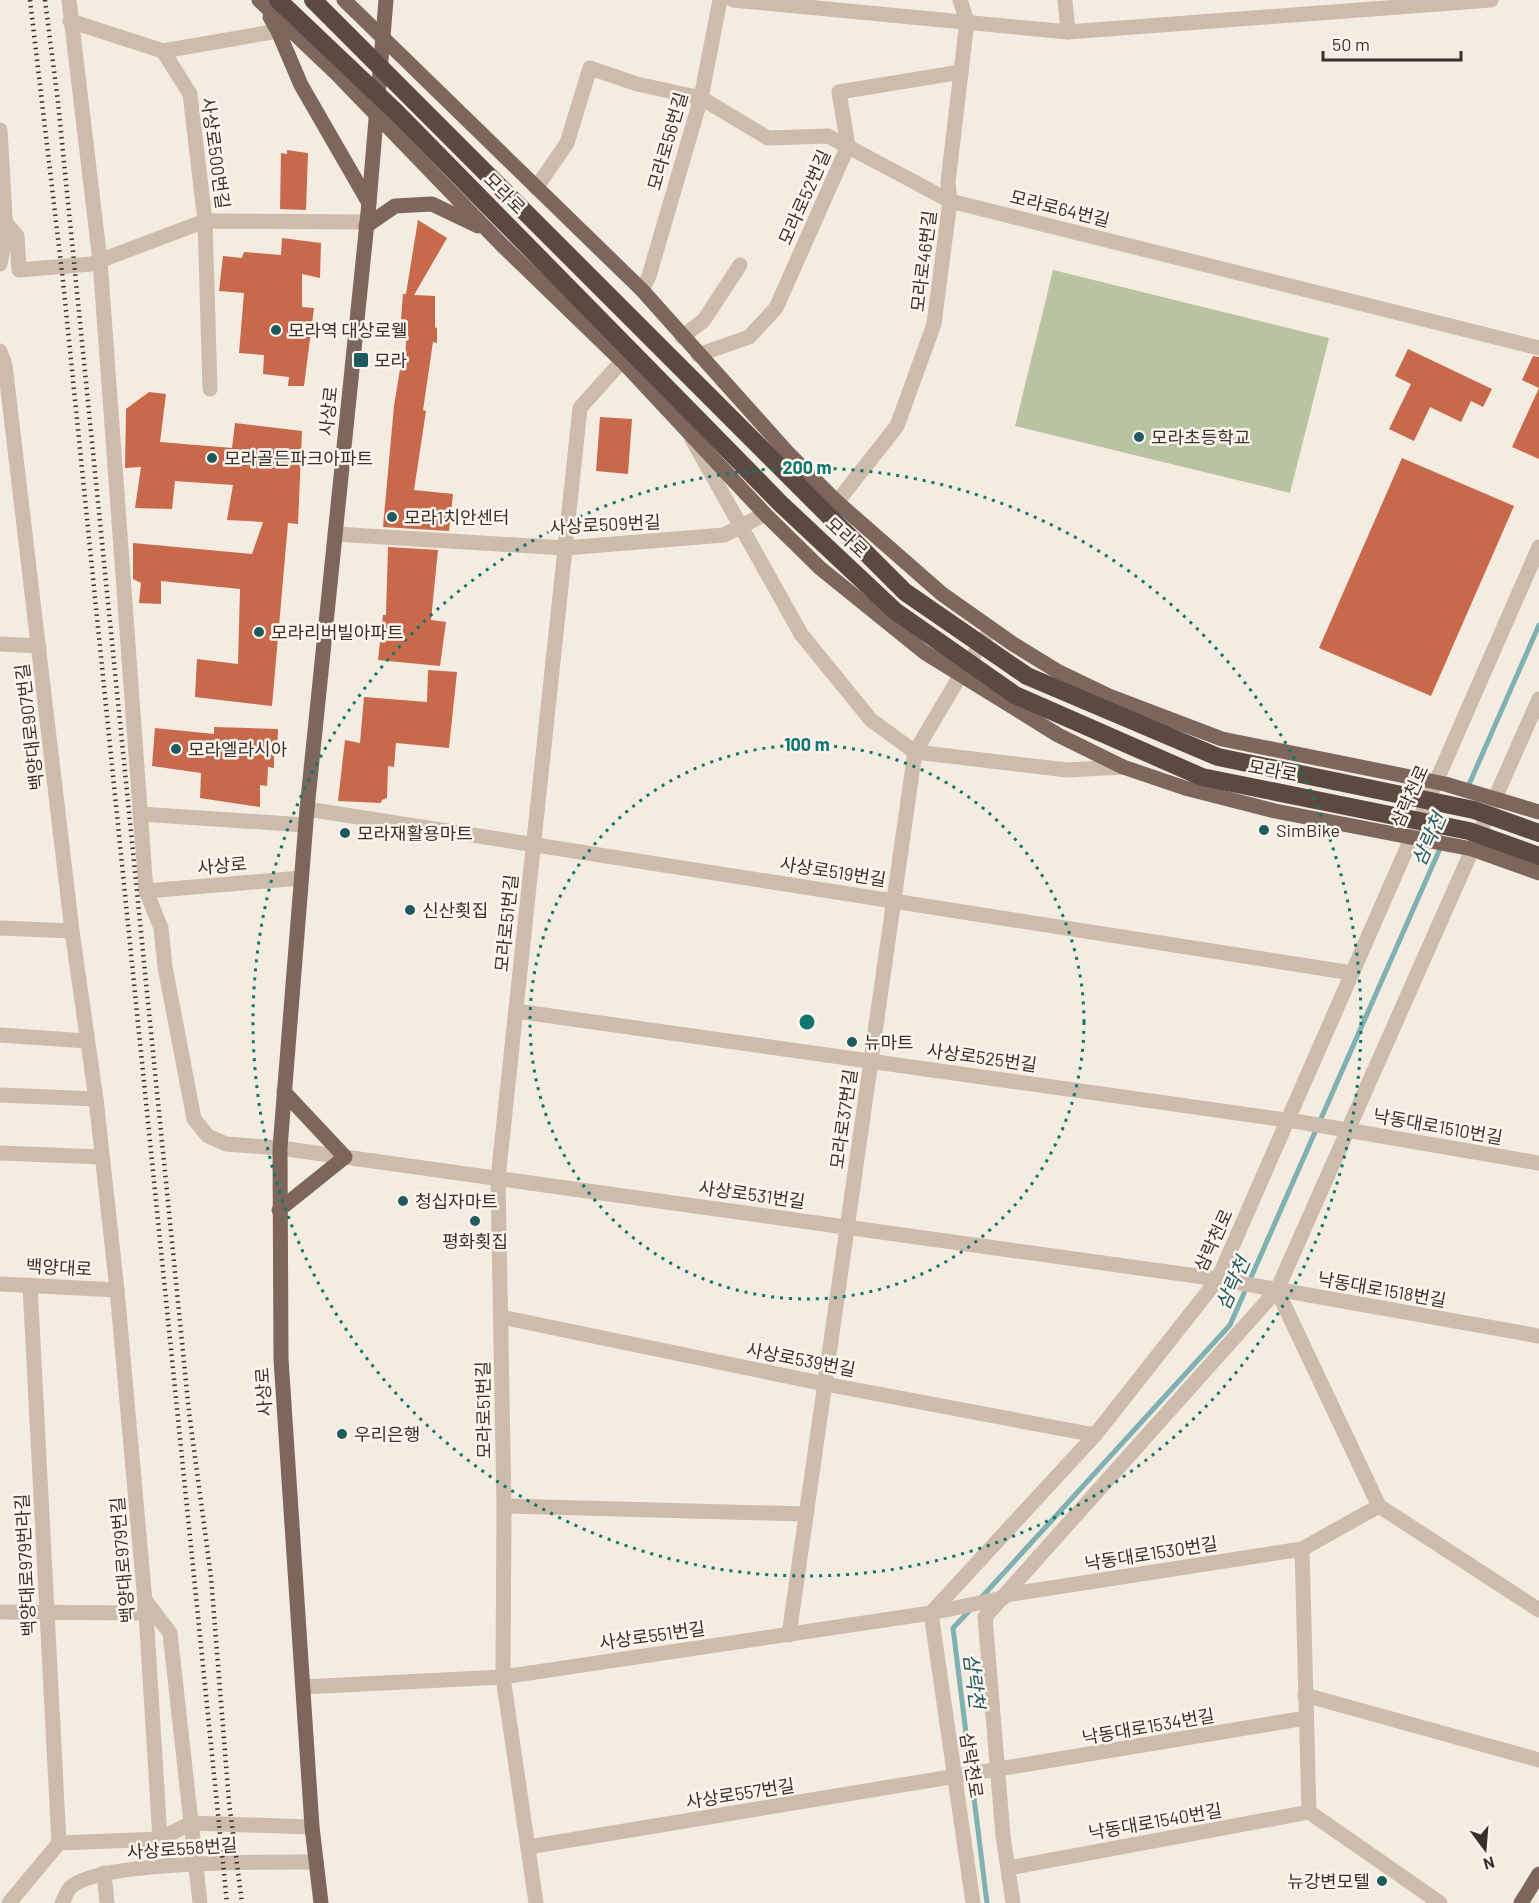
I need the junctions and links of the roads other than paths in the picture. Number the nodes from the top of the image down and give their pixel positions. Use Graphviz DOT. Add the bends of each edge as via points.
graph roads {
  1 [pos="69,0"];
  2 [pos="266,0"];
  3 [pos="313,0"];
  4 [pos="386,0"];
  5 [pos="720,0"];
  6 [pos="733,0"];
  7 [pos="960,0"];
  8 [pos="1065,0"];
  9 [pos="1491,0"];
  10 [pos="349,1"];
  11 [pos="70,21"];
  12 [pos="967,21"];
  13 [pos="278,31"];
  14 [pos="1068,32"];
  15 [pos="384,39"];
  16 [pos="163,51"];
  17 [pos="961,72"];
  18 [pos="700,98"];
  19 [pos="376,114"];
  20 [pos="0,130"];
  21 [pos="848,146"];
  22 [pos="536,188"];
  23 [pos="950,201"];
  24 [pos="369,202"];
  25 [pos="205,221"];
  26 [pos="5,222"];
  27 [pos="367,224"];
  28 [pos="489,231"];
  29 [pos="100,261"];
  30 [pos="0,264"];
  31 [pos="740,265"];
  32 [pos="642,290"];
  33 [pos="682,337"];
  34 [pos="1539,348"];
  35 [pos="0,351"];
  36 [pos="698,355"];
  37 [pos="622,361"];
  38 [pos="210,389"];
  39 [pos="687,429"];
  40 [pos="837,502"];
  41 [pos="765,514"];
  42 [pos="739,527"];
  43 [pos="335,534"];
  44 [pos="1539,547"];
  45 [pos="565,548"];
  46 [pos="991,629"];
  47 [pos="0,644"];
  48 [pos="39,646"];
  49 [pos="960,676"];
  50 [pos="1539,699"];
  51 [pos="915,752"];
  52 [pos="1123,767"];
  53 [pos="1436,782"];
  54 [pos="1496,797"];
  55 [pos="307,809"];
  56 [pos="1539,812"];
  57 [pos="140,814"];
  58 [pos="305,825"];
  59 [pos="1539,833"];
  60 [pos="1413,836"];
  61 [pos="534,844"];
  62 [pos="1472,849"];
  63 [pos="1539,856"];
  64 [pos="1539,873"];
  65 [pos="301,878"];
  66 [pos="147,891"];
  67 [pos="894,901"];
  68 [pos="0,928"];
  69 [pos="72,931"];
  70 [pos="1352,973"];
  71 [pos="516,1011"];
  72 [pos="0,1035"];
  73 [pos="87,1041"];
  74 [pos="871,1061"];
  75 [pos="284,1092"];
  76 [pos="0,1095"];
  77 [pos="96,1099"];
  78 [pos="1294,1121"];
  79 [pos="1330,1127"];
  80 [pos="1348,1130"];
  81 [pos="280,1148"];
  82 [pos="0,1153"];
  83 [pos="101,1157"];
  84 [pos="345,1157"];
  85 [pos="1539,1163"];
  86 [pos="498,1178"];
  87 [pos="279,1210"];
  88 [pos="847,1227"];
  89 [pos="1218,1279"];
  90 [pos="0,1284"];
  91 [pos="30,1285"];
  92 [pos="117,1290"];
  93 [pos="1277,1290"];
  94 [pos="501,1317"];
  95 [pos="1539,1336"];
  96 [pos="825,1384"];
  97 [pos="1095,1435"];
  98 [pos="504,1506"];
  99 [pos="1379,1506"];
  100 [pos="806,1514"];
  101 [pos="1302,1549"];
  102 [pos="1004,1597"];
  103 [pos="146,1607"];
  104 [pos="1539,1610"];
  105 [pos="0,1612"];
  106 [pos="47,1612"];
  107 [pos="931,1613"];
  108 [pos="789,1635"];
  109 [pos="502,1677"];
  110 [pos="303,1687"];
  111 [pos="1305,1695"];
  112 [pos="1306,1718"];
  113 [pos="1539,1760"];
  114 [pos="990,1773"];
  115 [pos="957,1778"];
  116 [pos="1309,1812"];
  117 [pos="191,1823"];
  118 [pos="312,1827"];
  119 [pos="160,1839"];
  120 [pos="59,1843"];
  121 [pos="528,1847"];
  122 [pos="316,1862"];
  123 [pos="195,1864"];
  124 [pos="1008,1868"];
  125 [pos="104,1873"];
  126 [pos="1539,1874"];
  127 [pos="9,1903"];
  128 [pos="62,1903"];
  129 [pos="107,1903"];
  130 [pos="200,1903"];
  131 [pos="321,1903"];
  132 [pos="537,1903"];
  133 [pos="973,1903"];
  134 [pos="1013,1903"];
  135 [pos="1440,1903"];
  136 [pos="1521,1903"];
  1 -- 11 [label="street, 사상로531번길"];
  2 -- 13 [label="main road"];
  2 -- 19 [label="main road, 모라로"];
  2 -- 63 [label="highway, 모라로" via="396,112 781,504 895,611 1016,695 1202,777 1468,831"];
  3 -- 59 [label="highway, 모라로" via="906,592 1027,676 1218,757 1474,810"];
  4 -- 15 [label="main road, 사상로"];
  5 -- 18 [label="street, 모라로56번길"];
  6 -- 12 [label="street"];
  7 -- 12 [label="street, 모라로46번길"];
  8 -- 14 [label="street"];
  9 -- 14 [label="street"];
  10 -- 15 [label="main road, 모라로"];
  11 -- 16 [label="street"];
  11 -- 29 [label="street, 사상로531번길"];
  12 -- 14 [label="street"];
  12 -- 17 [label="street, 모라로46번길"];
  13 -- 16 [label="street"];
  13 -- 24 [label="main road" via="301,86"];
  15 -- 19 [label="main road, 사상로"];
  15 -- 22 [label="main road, 모라로"];
  16 -- 25 [label="street, 사상로500번길" via="190,94"];
  17 -- 21 [label="street, 모라로52번길" via="839,92"];
  17 -- 23 [label="street, 모라로46번길" via="948,182"];
  18 -- 21 [label="street, 모라로64번길" via="768,138 828,136"];
  18 -- 22 [label="street, 모라로64번길" via="637,84 590,68 567,143"];
  18 -- 32 [label="street, 모라로56번길" via="650,276"];
  19 -- 24 [label="main road, 사상로"];
  19 -- 28 [label="main road, 모라로"];
  20 -- 26 [label="street"];
  21 -- 23 [label="street, 모라로64번길"];
  21 -- 36 [label="street, 모라로52번길" via="776,308 749,337"];
  22 -- 32 [label="main road, 모라로"];
  23 -- 34 [label="street, 모라로64번길"];
  23 -- 40 [label="street, 모라로46번길" via="934,324 897,426"];
  24 -- 27 [label="main road, 사상로"];
  25 -- 27 [label="street, 사상로500번길"];
  25 -- 29 [label="street, 사상로500번길"];
  25 -- 38 [label="street, 사상로500번길"];
  26 -- 29 [label="street, 사상로500번길" via="17,236 19,270"];
  26 -- 30 [label="street"];
  27 -- 28 [label="main road" via="395,206 432,204"];
  27 -- 43 [label="main road, 사상로"];
  28 -- 37 [label="main road, 모라로"];
  29 -- 57 [label="street, 사상로531번길"];
  31 -- 33 [label="street" via="704,320"];
  32 -- 33 [label="main road, 모라로"];
  33 -- 36 [label="main road, 모라로"];
  35 -- 48 [label="street, 백양대로907번길" via="5,365"];
  36 -- 40 [label="main road, 모라로"];
  37 -- 39 [label="main road, 모라로"];
  37 -- 45 [label="street, 모라로51번길" via="580,408"];
  39 -- 41 [label="main road, 모라로"];
  39 -- 42 [label="street"];
  40 -- 46 [label="main road, 모라로" via="942,594"];
  41 -- 42 [label="street, 사상로509번길"];
  41 -- 49 [label="main road, 모라로" via="820,568"];
  42 -- 45 [label="street, 사상로509번길" via="724,534"];
  42 -- 51 [label="street" via="801,634 871,720"];
  43 -- 45 [label="street, 사상로509번길"];
  43 -- 55 [label="main road, 사상로"];
  44 -- 53 [label="street, 삼락천로"];
  45 -- 61 [label="street, 모라로51번길"];
  46 -- 49 [label="street, 모라로37번길"];
  46 -- 53 [label="main road, 모라로" via="1067,676 1221,739"];
  47 -- 48 [label="street"];
  48 -- 69 [label="street, 백양대로907번길"];
  49 -- 51 [label="street, 모라로37번길"];
  49 -- 52 [label="main road, 모라로" via="1058,735"];
  50 -- 54 [label="street, 삼락천로"];
  51 -- 52 [label="street" via="1067,770"];
  51 -- 67 [label="street, 모라로37번길"];
  52 -- 60 [label="main road, 모라로" via="1185,788 1275,810"];
  53 -- 54 [label="main road, 모라로"];
  53 -- 60 [label="street, 삼락천로"];
  54 -- 56 [label="main road"];
  54 -- 62 [label="street, 삼락천로"];
  55 -- 58 [label="main road, 사상로"];
  55 -- 61 [label="street, 사상로519번길"];
  57 -- 58 [label="street"];
  57 -- 66 [label="street, 사상로531번길"];
  58 -- 65 [label="main road, 사상로"];
  60 -- 62 [label="main road, 모라로"];
  60 -- 70 [label="street, 삼락천로"];
  61 -- 67 [label="street, 사상로519번길"];
  61 -- 71 [label="street, 모라로51번길"];
  62 -- 64 [label="main road"];
  62 -- 80 [label="street, 삼락천로"];
  65 -- 66 [label="street, 사상로"];
  65 -- 75 [label="main road, 사상로"];
  66 -- 81 [label="street, 사상로531번길" via="161,928 194,1119 208,1136 226,1144"];
  67 -- 70 [label="street, 사상로519번길"];
  67 -- 74 [label="street, 모라로37번길"];
  68 -- 69 [label="street"];
  69 -- 73 [label="street, 백양대로907번길"];
  70 -- 78 [label="street, 삼락천로"];
  71 -- 74 [label="street, 사상로525번길"];
  71 -- 86 [label="street, 모라로51번길"];
  72 -- 73 [label="street"];
  73 -- 77 [label="street, 백양대로907번길"];
  74 -- 78 [label="street, 사상로525번길"];
  74 -- 88 [label="street, 모라로37번길"];
  75 -- 81 [label="main road, 사상로"];
  75 -- 84 [label="main road"];
  76 -- 77 [label="street"];
  77 -- 83 [label="street, 백양대로979번길"];
  78 -- 79 [label="street, 사상로525번길"];
  78 -- 89 [label="street, 삼락천로"];
  79 -- 80 [label="street, 낙동대로1510번길"];
  80 -- 85 [label="street, 낙동대로1510번길"];
  80 -- 93 [label="street, 삼락천로"];
  81 -- 84 [label="street, 사상로531번길"];
  81 -- 87 [label="main road, 사상로"];
  82 -- 83 [label="street"];
  83 -- 92 [label="street, 백양대로979번길"];
  84 -- 86 [label="street, 사상로531번길"];
  84 -- 87 [label="main road"];
  86 -- 88 [label="street, 사상로531번길"];
  86 -- 94 [label="street, 모라로51번길"];
  87 -- 110 [label="main road, 사상로" via="281,1359"];
  88 -- 89 [label="street, 사상로531번길"];
  88 -- 96 [label="street, 모라로37번길"];
  89 -- 93 [label="street, 낙동대로1518번길"];
  89 -- 97 [label="street, 삼락천로"];
  90 -- 91 [label="street, 백양대로"];
  91 -- 92 [label="street, 백양대로"];
  91 -- 106 [label="street, 백양대로979번라길"];
  92 -- 103 [label="street, 백양대로979번길"];
  93 -- 95 [label="street, 낙동대로1518번길"];
  93 -- 99 [label="street"];
  93 -- 102 [label="street, 삼락천로"];
  94 -- 96 [label="street, 사상로539번길"];
  94 -- 98 [label="street, 모라로51번길"];
  96 -- 97 [label="street, 사상로539번길"];
  96 -- 100 [label="street, 모라로37번길"];
  97 -- 107 [label="street, 삼락천로"];
  98 -- 100 [label="street"];
  98 -- 109 [label="street, 모라로51번길"];
  99 -- 101 [label="street, 낙동대로1530번길"];
  99 -- 104 [label="street"];
  100 -- 108 [label="street, 모라로37번길"];
  101 -- 102 [label="street, 낙동대로1530번길"];
  101 -- 111 [label="street"];
  102 -- 107 [label="street, 사상로551번길"];
  102 -- 114 [label="street, 삼락천로" via="985,1617"];
  103 -- 106 [label="street"];
  103 -- 117 [label="street" via="170,1633"];
  103 -- 119 [label="street, 백양대로979번길"];
  105 -- 106 [label="street"];
  106 -- 120 [label="street, 백양대로979번라길"];
  107 -- 108 [label="street, 사상로551번길"];
  107 -- 115 [label="street, 삼락천로"];
  108 -- 109 [label="street, 사상로551번길"];
  109 -- 110 [label="street, 사상로551번길"];
  109 -- 121 [label="street, 모라로51번길"];
  110 -- 118 [label="main road, 사상로"];
  111 -- 112 [label="street"];
  111 -- 113 [label="street"];
  112 -- 114 [label="street, 낙동대로1534번길"];
  112 -- 116 [label="street"];
  114 -- 115 [label="street, 낙동대로1534번길"];
  114 -- 124 [label="street, 삼락천로"];
  115 -- 121 [label="street, 사상로557번길"];
  115 -- 133 [label="street, 삼락천로"];
  116 -- 124 [label="street, 낙동대로1540번길"];
  116 -- 135 [label="street"];
  117 -- 118 [label="street"];
  117 -- 119 [label="street"];
  117 -- 123 [label="street"];
  118 -- 122 [label="main road, 사상로"];
  119 -- 120 [label="street"];
  120 -- 127 [label="street"];
  121 -- 132 [label="street, 모라로51번길"];
  122 -- 123 [label="street, 사상로558번길"];
  122 -- 131 [label="main road, 사상로"];
  123 -- 125 [label="street, 사상로558번길"];
  123 -- 130 [label="street"];
  124 -- 134 [label="street, 삼락천로"];
  125 -- 128 [label="street, 사상로558번길" via="71,1887"];
  125 -- 129 [label="street"];
  126 -- 136 [label="main road"];
}
